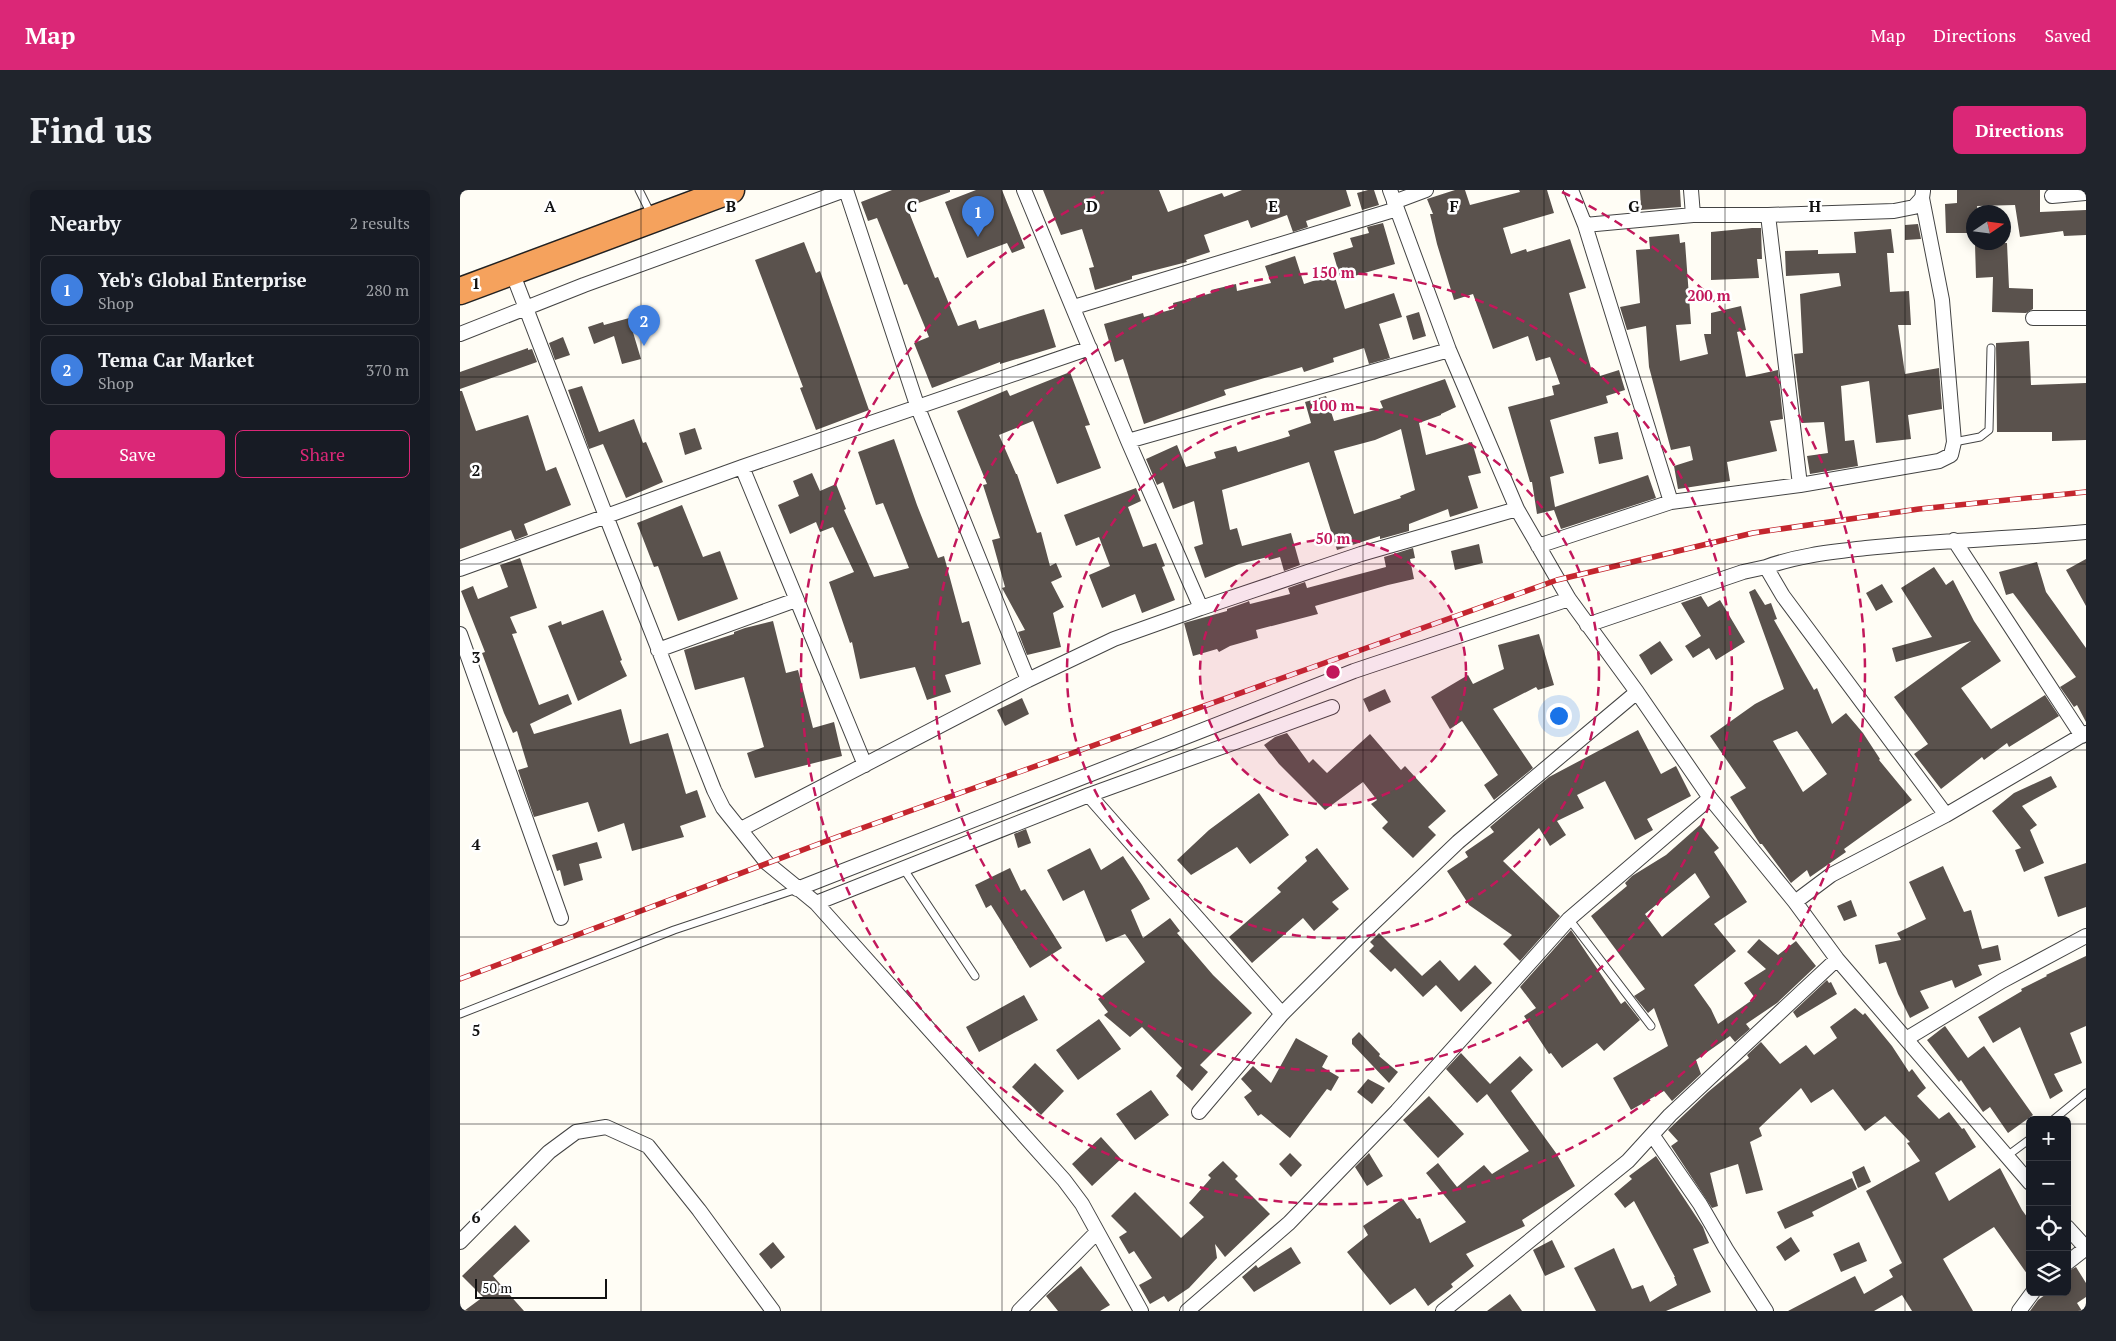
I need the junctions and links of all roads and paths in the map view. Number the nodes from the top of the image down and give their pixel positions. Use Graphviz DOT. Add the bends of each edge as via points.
graph roads {
  1 [pos="639,190"];
  2 [pos="731,190"];
  3 [pos="845,190"];
  4 [pos="1024,190"];
  5 [pos="1426,190"];
  6 [pos="1572,190"];
  7 [pos="1692,190"];
  8 [pos="2086,193"];
  9 [pos="1923,194"];
  10 [pos="2052,196"];
  11 [pos="1394,201"];
  12 [pos="1693,215"];
  13 [pos="1768,215"];
  14 [pos="654,219"];
  15 [pos="1585,225"];
  16 [pos="512,272"];
  17 [pos="460,291"];
  18 [pos="527,307"];
  19 [pos="1074,307"];
  20 [pos="2033,318"];
  21 [pos="2086,318"];
  22 [pos="460,334"];
  23 [pos="1090,348"];
  24 [pos="1992,348"];
  25 [pos="1449,350"];
  26 [pos="918,408"];
  27 [pos="1128,442"];
  28 [pos="1954,442"];
  29 [pos="742,467"];
  30 [pos="1800,485"];
  31 [pos="1671,502"];
  32 [pos="1517,508"];
  33 [pos="606,516"];
  34 [pos="2086,532"];
  35 [pos="1954,540"];
  36 [pos="1538,546"];
  37 [pos="1766,567"];
  38 [pos="460,569"];
  39 [pos="796,600"];
  40 [pos="1568,600"];
  41 [pos="1201,608"];
  42 [pos="1587,624"];
  43 [pos="461,638"];
  44 [pos="658,650"];
  45 [pos="1028,680"];
  46 [pos="1637,692"];
  47 [pos="1332,707"];
  48 [pos="2084,735"];
  49 [pos="864,765"];
  50 [pos="1089,795"];
  51 [pos="1710,798"];
  52 [pos="1946,815"];
  53 [pos="742,829"];
  54 [pos="903,868"];
  55 [pos="797,889"];
  56 [pos="1795,902"];
  57 [pos="816,903"];
  58 [pos="561,918"];
  59 [pos="1570,919"];
  60 [pos="2086,936"];
  61 [pos="1837,959"];
  62 [pos="975,976"];
  63 [pos="460,1014"];
  64 [pos="1282,1014"];
  65 [pos="1651,1026"];
  66 [pos="1906,1039"];
  67 [pos="2086,1093"];
  68 [pos="1199,1112"];
  69 [pos="2058,1116"];
  70 [pos="1653,1136"];
  71 [pos="2026,1142"];
  72 [pos="2007,1156"];
  73 [pos="2026,1178"];
  74 [pos="2071,1231"];
  75 [pos="1097,1232"];
  76 [pos="460,1242"];
  77 [pos="2071,1260"];
  78 [pos="2030,1296"];
  79 [pos="773,1311"];
  80 [pos="1019,1311"];
  81 [pos="1141,1311"];
  82 [pos="1187,1311"];
  83 [pos="1443,1311"];
  84 [pos="1766,1311"];
  85 [pos="2019,1311"];
  1 -- 14 [label="lane"];
  2 -- 14 [label="highway"];
  3 -- 18 [label="street"];
  3 -- 26 [label="street"];
  4 -- 19 [label="street"];
  5 -- 11 [label="street"];
  6 -- 15 [label="street"];
  7 -- 12 [label="street"];
  8 -- 10 [label="street"];
  9 -- 13 [label="street" via="1914,207 1894,211"];
  9 -- 28 [label="street" via="1942,300"];
  11 -- 19 [label="street"];
  11 -- 25 [label="street"];
  12 -- 13 [label="street"];
  12 -- 15 [label="street"];
  13 -- 30 [label="street"];
  14 -- 16 [label="highway"];
  15 -- 31 [label="street"];
  16 -- 17 [label="highway"];
  16 -- 18 [label="street"];
  18 -- 22 [label="street"];
  18 -- 33 [label="street"];
  19 -- 23 [label="street"];
  20 -- 21 [label="street"];
  23 -- 26 [label="street"];
  23 -- 27 [label="street"];
  24 -- 28 [label="lane" via="1989,430 1980,437"];
  25 -- 27 [label="street"];
  25 -- 32 [label="street"];
  26 -- 29 [label="street"];
  26 -- 45 [label="street"];
  27 -- 41 [label="street"];
  28 -- 30 [label="street" via="1951,455 1939,461"];
  29 -- 33 [label="street"];
  29 -- 39 [label="street"];
  30 -- 31 [label="street"];
  31 -- 36 [label="street"];
  32 -- 36 [label="street"];
  32 -- 41 [label="street" via="1361,554"];
  33 -- 38 [label="street"];
  33 -- 44 [label="street"];
  34 -- 35 [label="street" via="1996,540"];
  35 -- 37 [label="street" via="1805,556"];
  35 -- 48 [label="street"];
  36 -- 40 [label="street"];
  37 -- 42 [label="street"];
  37 -- 52 [label="street" via="1783,596"];
  39 -- 44 [label="street"];
  39 -- 49 [label="street"];
  40 -- 42 [label="street"];
  40 -- 55 [label="street" via="1354,672"];
  41 -- 45 [label="street" via="1114,639"];
  42 -- 46 [label="street"];
  43 -- 58 [label="street"];
  44 -- 53 [label="street" via="714,790 723,808"];
  45 -- 49 [label="street"];
  46 -- 51 [label="street"];
  46 -- 64 [label="street" via="1458,842"];
  47 -- 50 [label="street"];
  48 -- 52 [label="street"];
  49 -- 53 [label="street"];
  50 -- 54 [label="street"];
  50 -- 64 [label="street"];
  51 -- 56 [label="street"];
  51 -- 59 [label="street"];
  52 -- 56 [label="street" via="1831,875"];
  53 -- 55 [label="street" via="767,863"];
  54 -- 57 [label="street"];
  54 -- 62 [label="lane"];
  55 -- 57 [label="street"];
  55 -- 63 [label="lane" via="674,930"];
  56 -- 61 [label="street"];
  57 -- 75 [label="street" via="1064,1180"];
  59 -- 65 [label="lane"];
  59 -- 82 [label="street" via="1397,1111 1289,1223"];
  60 -- 66 [label="street" via="2002,981"];
  61 -- 66 [label="street"];
  61 -- 70 [label="street" via="1670,1115"];
  64 -- 68 [label="street"];
  66 -- 72 [label="street"];
  67 -- 69 [label="lane"];
  70 -- 83 [label="street" via="1628,1161"];
  70 -- 84 [label="street" via="1700,1204"];
  71 -- 72 [label="lane"];
  72 -- 73 [label="street"];
  74 -- 77 [label="street" via="2086,1248"];
  75 -- 80 [label="street"];
  75 -- 81 [label="street"];
  76 -- 79 [label="street" via="549,1152 576,1132 606,1127 648,1146"];
  78 -- 85 [label="street"];
}
